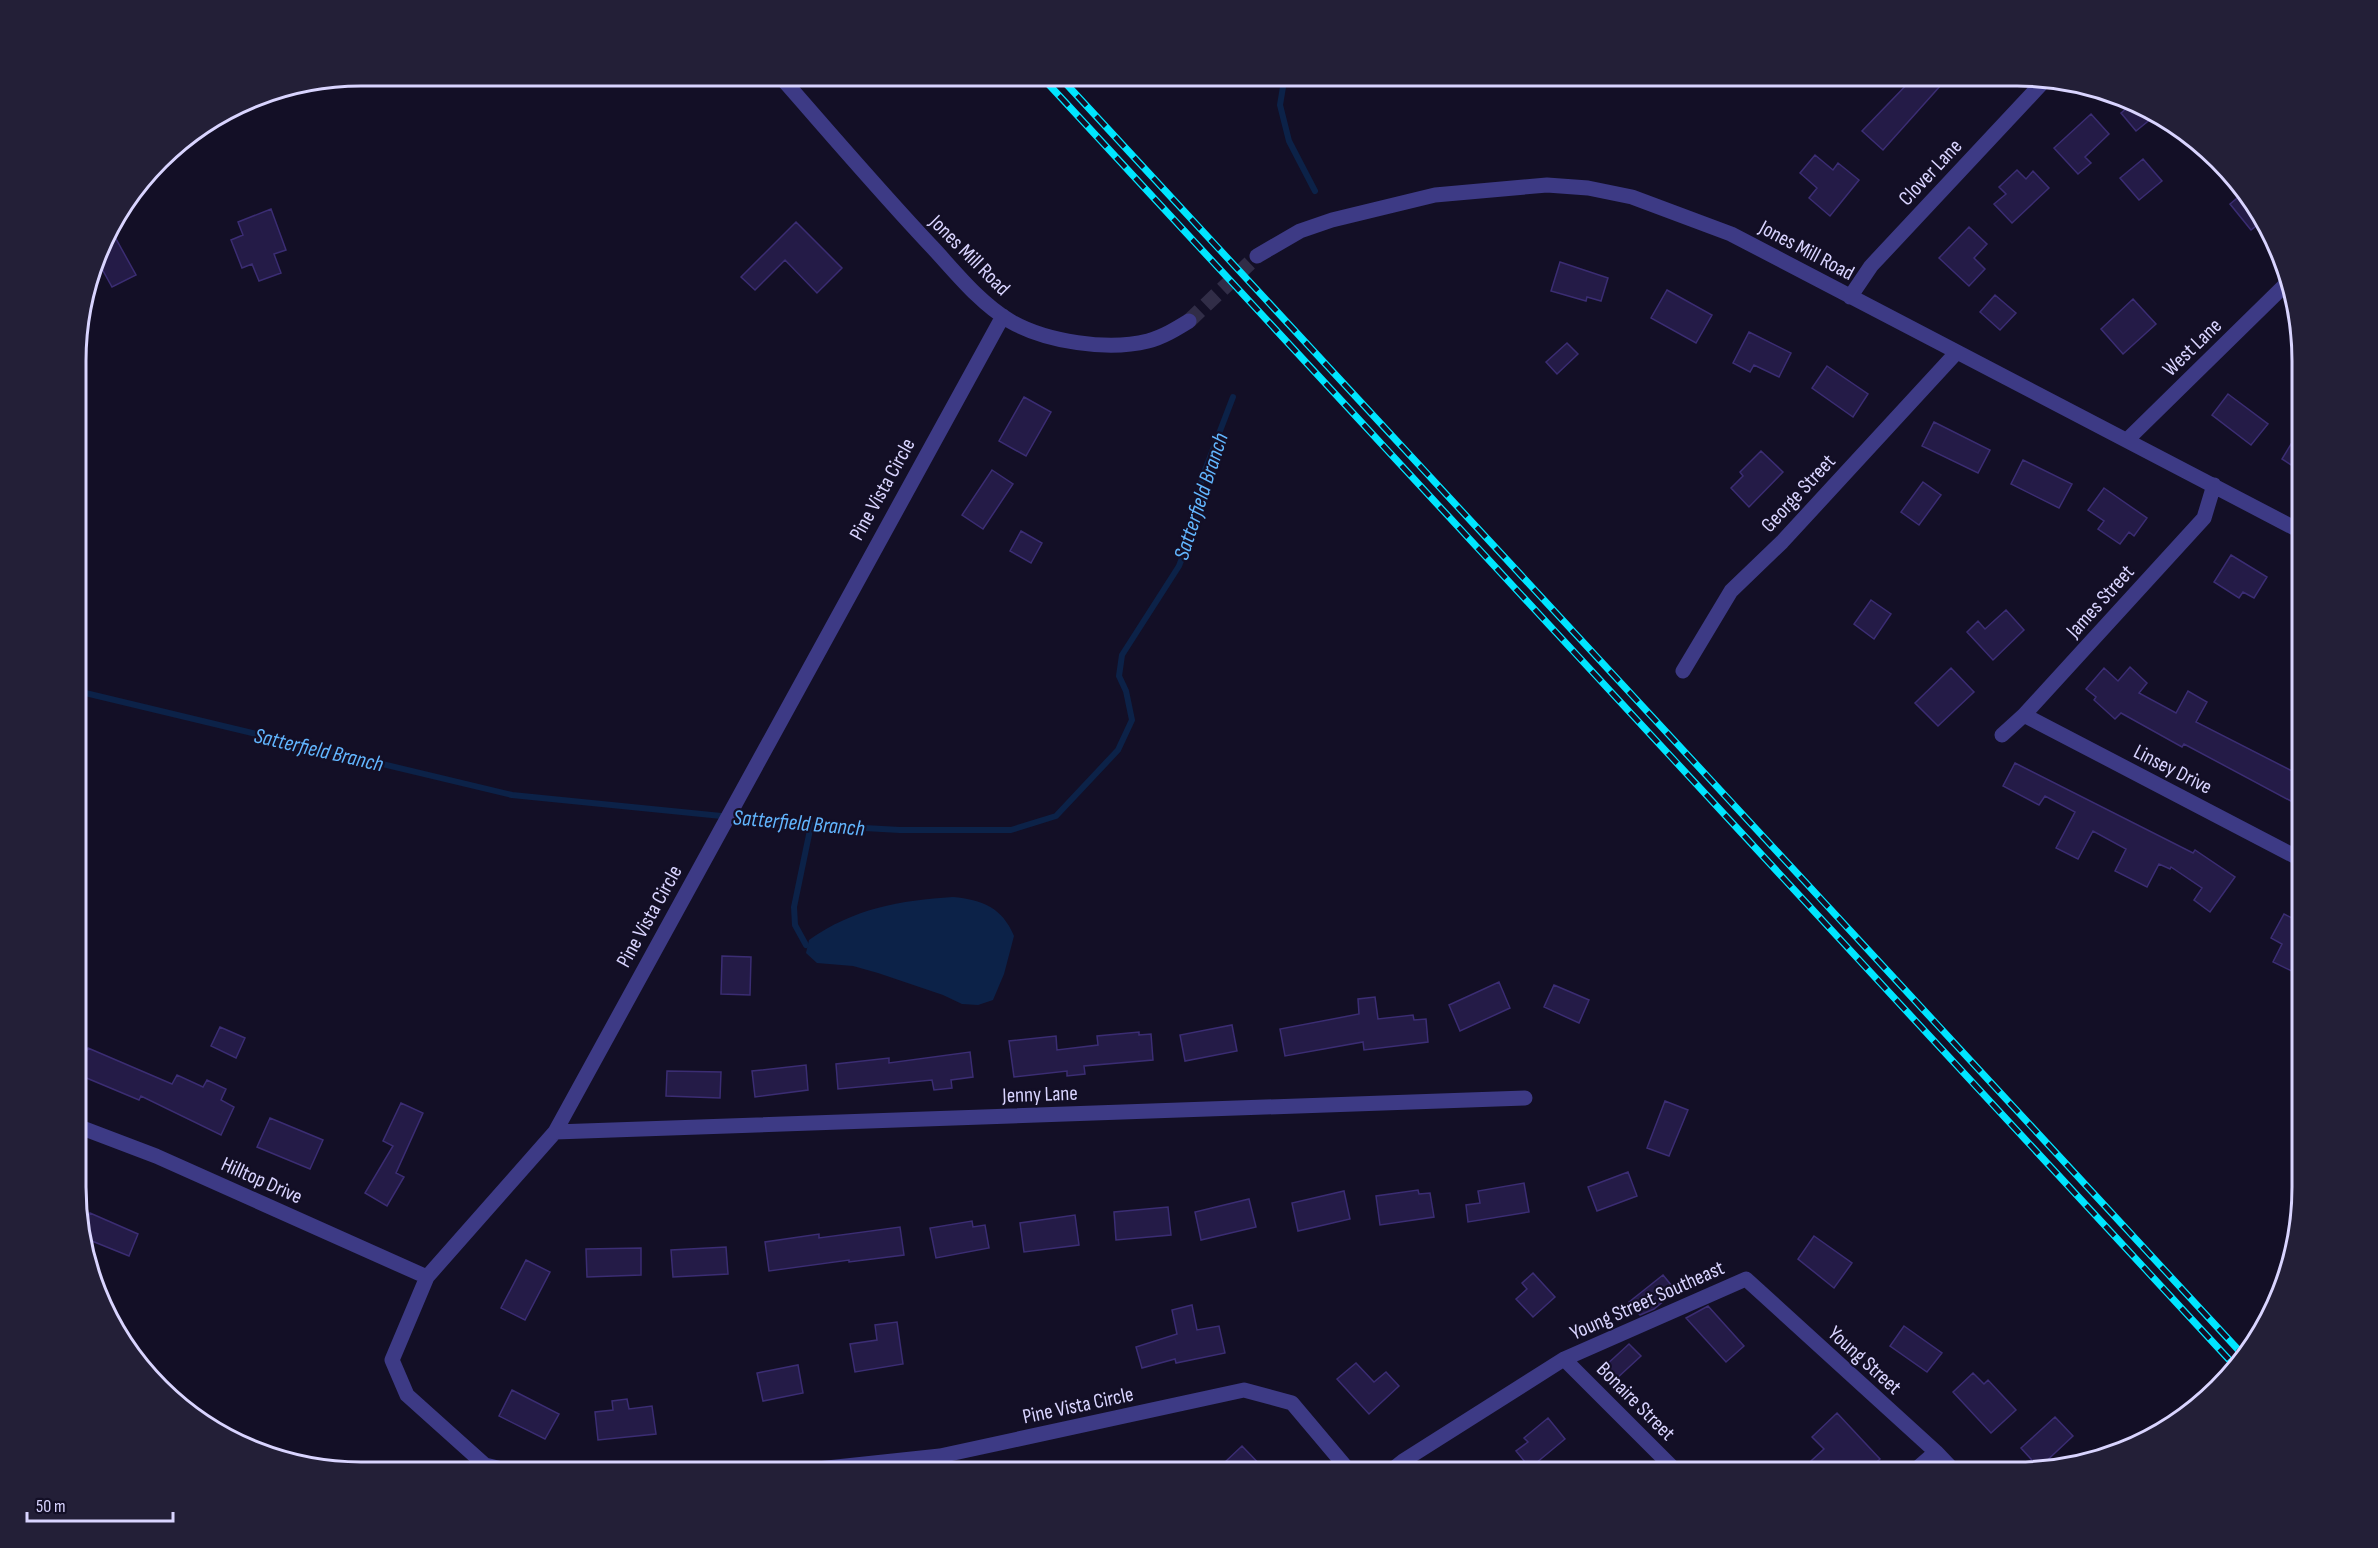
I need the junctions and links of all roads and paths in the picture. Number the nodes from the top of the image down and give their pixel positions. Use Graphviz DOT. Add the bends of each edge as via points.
graph roads {
  1 [pos="789,86"];
  2 [pos="2039,86"];
  3 [pos="1257,256"];
  4 [pos="2282,288"];
  5 [pos="1850,297"];
  6 [pos="1003,316"];
  7 [pos="1189,321"];
  8 [pos="1957,352"];
  9 [pos="2128,439"];
  10 [pos="2214,485"];
  11 [pos="2292,527"];
  12 [pos="1683,671"];
  13 [pos="2024,716"];
  14 [pos="2002,735"];
  15 [pos="2292,855"];
  16 [pos="1525,1098"];
  17 [pos="86,1129"];
  18 [pos="555,1132"];
  19 [pos="428,1277"];
  20 [pos="1746,1279"];
  21 [pos="1564,1359"];
  22 [pos="1936,1452"];
  23 [pos="940,1456"];
  24 [pos="1403,1461"];
  25 [pos="482,1462"];
  26 [pos="884,1462"];
  27 [pos="944,1462"];
  28 [pos="1342,1462"];
  29 [pos="1667,1462"];
  30 [pos="1924,1462"];
  31 [pos="1946,1462"];
  1 -- 6 [label="street, Jones Mill Road" via="907,220"];
  2 -- 5 [label="street, Clover Lane" via="1871,266"];
  3 -- 5 [label="street, Jones Mill Road" via="1316,224 1435,195 1568,186 1632,197 1731,234"];
  4 -- 9 [label="street, West Lane"];
  5 -- 8 [label="street, Jones Mill Road"];
  6 -- 7 [label="street, Jones Mill Road" via="1057,339 1111,344 1159,337"];
  6 -- 18 [label="street, Pine Vista Circle"];
  8 -- 9 [label="street, Jones Mill Road"];
  8 -- 12 [label="street, George Street" via="1782,542 1731,591"];
  9 -- 10 [label="street, Jones Mill Road"];
  10 -- 11 [label="street, Jones Mill Road"];
  10 -- 13 [label="street, James Street" via="2204,518"];
  13 -- 14 [label="street, James Street"];
  13 -- 15 [label="street, Linsey Drive"];
  16 -- 18 [label="street, Jenny Lane"];
  17 -- 19 [label="street, Hilltop Drive" via="156,1156"];
  18 -- 19 [label="street, Pine Vista Circle"];
  19 -- 25 [label="street, Pine Vista Circle" via="392,1360 407,1395"];
  20 -- 21 [label="street, Young Street Southeast"];
  20 -- 22 [label="street, Young Street"];
  21 -- 24 [label="street, Young Street Southeast"];
  21 -- 29 [label="street, Bonaire Street"];
  22 -- 30 [label="street"];
  22 -- 31 [label="street, Young Street"];
  23 -- 26 [label="street, Pine Vista Circle"];
  23 -- 27 [label="street"];
  23 -- 28 [label="street, Pine Vista Circle" via="1244,1390 1292,1403"];
}
